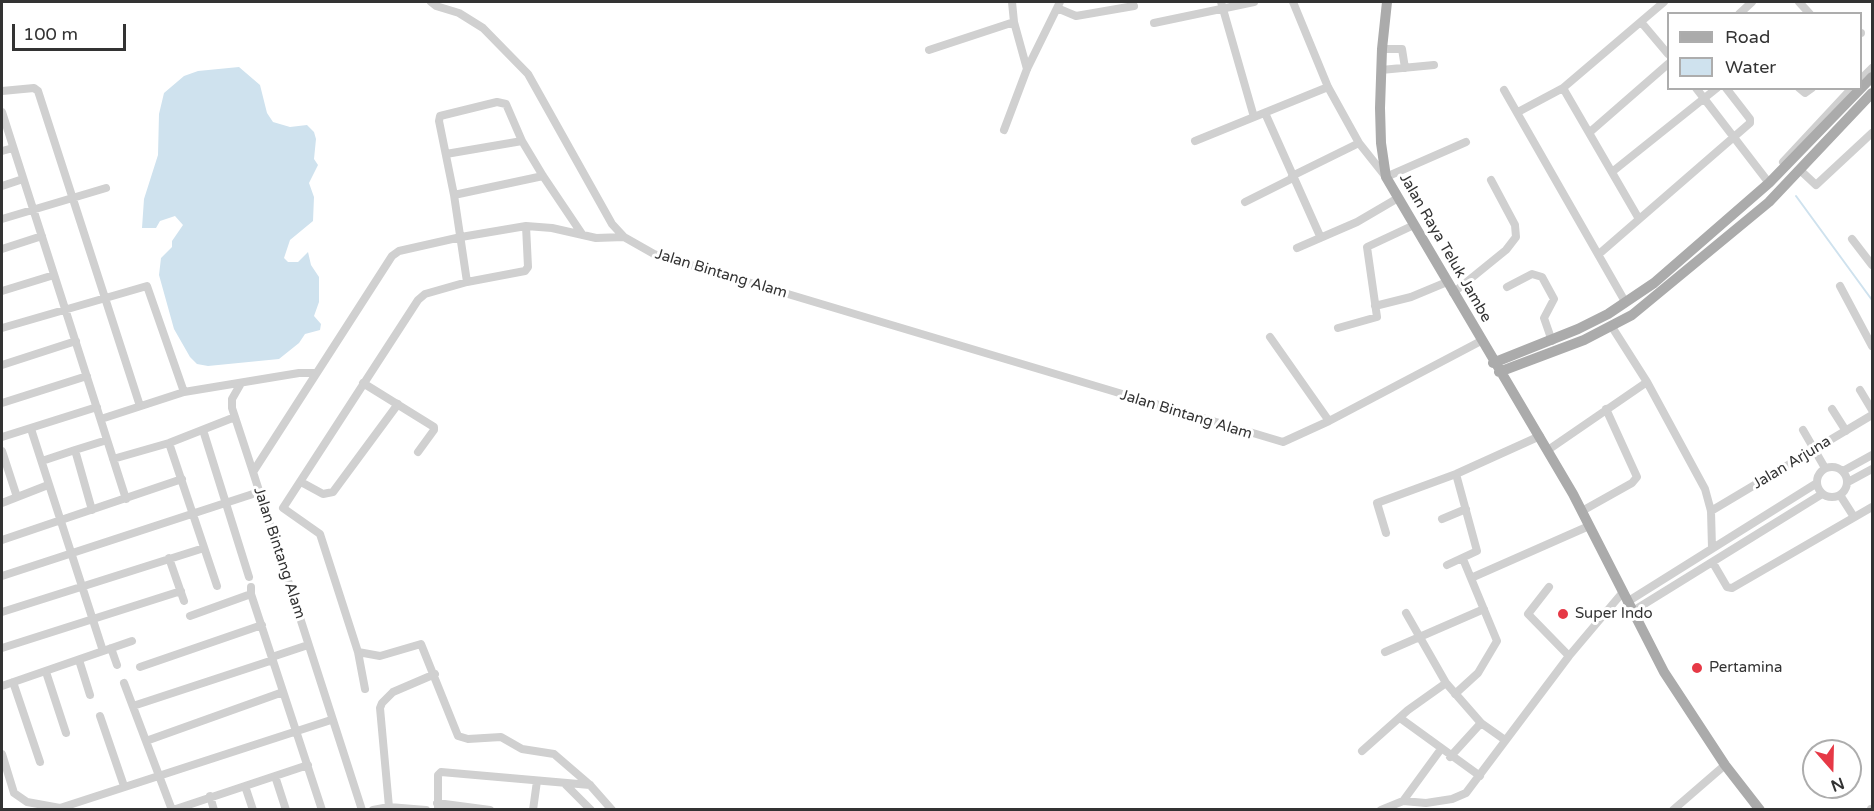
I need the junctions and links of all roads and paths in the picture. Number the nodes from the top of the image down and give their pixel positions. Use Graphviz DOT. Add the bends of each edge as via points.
graph roads {
  1 [pos="431,2"];
  2 [pos="1012,2"];
  3 [pos="1254,2"];
  4 [pos="1293,2"];
  5 [pos="1387,2"];
  6 [pos="1664,2"];
  7 [pos="1221,4"];
  8 [pos="1058,5"];
  9 [pos="1134,6"];
  10 [pos="1014,22"];
  11 [pos="1641,22"];
  12 [pos="1154,23"];
  13 [pos="1382,49"];
  14 [pos="929,50"];
  15 [pos="1667,53"];
  16 [pos="1434,65"];
  17 [pos="1667,65"];
  18 [pos="1405,68"];
  19 [pos="1027,69"];
  20 [pos="1381,70"];
  21 [pos="1328,87"];
  22 [pos="1563,88"];
  23 [pos="1504,90"];
  24 [pos="1697,90"];
  25 [pos="1715,90"];
  26 [pos="1727,90"];
  27 [pos="1850,90"];
  28 [pos="1859,90"];
  29 [pos="2,91"];
  30 [pos="1872,93"];
  31 [pos="1704,99"];
  32 [pos="2,112"];
  33 [pos="1518,112"];
  34 [pos="1265,113"];
  35 [pos="1254,117"];
  36 [pos="1004,130"];
  37 [pos="1590,132"];
  38 [pos="1872,133"];
  39 [pos="1736,138"];
  40 [pos="522,141"];
  41 [pos="1195,141"];
  42 [pos="1359,142"];
  43 [pos="1466,142"];
  44 [pos="13,148"];
  45 [pos="2,151"];
  46 [pos="446,154"];
  47 [pos="1801,171"];
  48 [pos="1612,172"];
  49 [pos="543,176"];
  50 [pos="1293,177"];
  51 [pos="1386,177"];
  52 [pos="23,179"];
  53 [pos="1491,180"];
  54 [pos="1768,181"];
  55 [pos="2,186"];
  56 [pos="106,188"];
  57 [pos="454,195"];
  58 [pos="72,198"];
  59 [pos="1398,198"];
  60 [pos="1245,202"];
  61 [pos="33,209"];
  62 [pos="2,219"];
  63 [pos="1640,219"];
  64 [pos="1413,225"];
  65 [pos="526,226"];
  66 [pos="582,234"];
  67 [pos="42,236"];
  68 [pos="1320,236"];
  69 [pos="461,237"];
  70 [pos="624,237"];
  71 [pos="1852,239"];
  72 [pos="1297,248"];
  73 [pos="2,249"];
  74 [pos="1599,254"];
  75 [pos="1872,265"];
  76 [pos="54,275"];
  77 [pos="467,282"];
  78 [pos="1447,282"];
  79 [pos="1840,286"];
  80 [pos="1507,287"];
  81 [pos="2,291"];
  82 [pos="1453,293"];
  83 [pos="104,296"];
  84 [pos="1626,300"];
  85 [pos="1375,306"];
  86 [pos="65,308"];
  87 [pos="1632,315"];
  88 [pos="1612,327"];
  89 [pos="2,328"];
  90 [pos="1338,328"];
  91 [pos="1270,337"];
  92 [pos="76,341"];
  93 [pos="1481,341"];
  94 [pos="1552,341"];
  95 [pos="1872,346"];
  96 [pos="2,365"];
  97 [pos="1496,367"];
  98 [pos="315,374"];
  99 [pos="87,376"];
  100 [pos="1647,382"];
  101 [pos="363,383"];
  102 [pos="240,385"];
  103 [pos="1860,390"];
  104 [pos="184,392"];
  105 [pos="2,403"];
  106 [pos="398,404"];
  107 [pos="140,406"];
  108 [pos="97,407"];
  109 [pos="1606,409"];
  110 [pos="1832,409"];
  111 [pos="1872,410"];
  112 [pos="1872,415"];
  113 [pos="235,417"];
  114 [pos="101,419"];
  115 [pos="1329,421"];
  116 [pos="31,429"];
  117 [pos="203,430"];
  118 [pos="1803,430"];
  119 [pos="1846,431"];
  120 [pos="1540,436"];
  121 [pos="2,437"];
  122 [pos="107,440"];
  123 [pos="169,443"];
  124 [pos="75,450"];
  125 [pos="1548,450"];
  126 [pos="1815,450"];
  127 [pos="2,451"];
  128 [pos="418,452"];
  129 [pos="1872,455"];
  130 [pos="114,459"];
  131 [pos="42,461"];
  132 [pos="1825,468"];
  133 [pos="1872,468"];
  134 [pos="1843,471"];
  135 [pos="253,472"];
  136 [pos="1456,474"];
  137 [pos="182,479"];
  138 [pos="301,482"];
  139 [pos="1848,482"];
  140 [pos="1817,483"];
  141 [pos="48,485"];
  142 [pos="259,492"];
  143 [pos="1822,494"];
  144 [pos="1840,495"];
  145 [pos="17,497"];
  146 [pos="126,499"];
  147 [pos="2,503"];
  148 [pos="226,504"];
  149 [pos="1872,507"];
  150 [pos="1466,509"];
  151 [pos="92,510"];
  152 [pos="1582,511"];
  153 [pos="1711,511"];
  154 [pos="194,514"];
  155 [pos="1854,517"];
  156 [pos="1442,519"];
  157 [pos="60,521"];
  158 [pos="1589,526"];
  159 [pos="1386,533"];
  160 [pos="2,540"];
  161 [pos="204,548"];
  162 [pos="1712,548"];
  163 [pos="70,553"];
  164 [pos="169,558"];
  165 [pos="1463,559"];
  166 [pos="1713,563"];
  167 [pos="1447,565"];
  168 [pos="2,576"];
  169 [pos="249,577"];
  170 [pos="1472,578"];
  171 [pos="217,586"];
  172 [pos="1652,586"];
  173 [pos="82,587"];
  174 [pos="1550,587"];
  175 [pos="181,591"];
  176 [pos="1658,596"];
  177 [pos="184,601"];
  178 [pos="1628,602"];
  179 [pos="1484,609"];
  180 [pos="2,612"];
  181 [pos="1406,613"];
  182 [pos="190,616"];
  183 [pos="91,620"];
  184 [pos="262,626"];
  185 [pos="1419,636"];
  186 [pos="132,641"];
  187 [pos="308,645"];
  188 [pos="2,648"];
  189 [pos="107,649"];
  190 [pos="358,652"];
  191 [pos="1385,652"];
  192 [pos="1569,656"];
  193 [pos="272,658"];
  194 [pos="80,660"];
  195 [pos="117,665"];
  196 [pos="140,667"];
  197 [pos="46,672"];
  198 [pos="435,674"];
  199 [pos="13,682"];
  200 [pos="124,683"];
  201 [pos="1446,683"];
  202 [pos="2,686"];
  203 [pos="365,689"];
  204 [pos="284,692"];
  205 [pos="1455,694"];
  206 [pos="90,695"];
  207 [pos="134,706"];
  208 [pos="100,716"];
  209 [pos="1400,718"];
  210 [pos="331,720"];
  211 [pos="1481,723"];
  212 [pos="297,731"];
  213 [pos="66,733"];
  214 [pos="1505,740"];
  215 [pos="146,741"];
  216 [pos="1441,749"];
  217 [pos="1362,751"];
  218 [pos="2,754"];
  219 [pos="1450,757"];
  220 [pos="40,762"];
  221 [pos="308,765"];
  222 [pos="1725,765"];
  223 [pos="159,776"];
  224 [pos="275,776"];
  225 [pos="1480,776"];
  226 [pos="537,781"];
  227 [pos="565,784"];
  228 [pos="590,785"];
  229 [pos="124,786"];
  230 [pos="245,786"];
  231 [pos="210,796"];
  232 [pos="1403,801"];
  233 [pos="437,806"];
  234 [pos="388,807"];
  235 [pos="175,809"];
  236 [pos="214,810"];
  237 [pos="252,810"];
  238 [pos="286,810"];
  239 [pos="322,810"];
  240 [pos="362,810"];
  241 [pos="373,810"];
  242 [pos="426,810"];
  243 [pos="490,810"];
  244 [pos="533,810"];
  245 [pos="591,810"];
  246 [pos="612,810"];
  247 [pos="1381,810"];
  248 [pos="1673,810"];
  249 [pos="1760,810"];
  1 -- 70 [label="street" via="483,28 528,74 603,210"];
  2 -- 10 [label="street"];
  3 -- 7 [label="street"];
  4 -- 21 [label="street"];
  5 -- 13 [label="main road, Jalan Raya Teluk Jambe"];
  6 -- 11 [label="street"];
  7 -- 12 [label="street"];
  7 -- 35 [label="street"];
  8 -- 9 [label="street" via="1076,16"];
  8 -- 19 [label="street"];
  10 -- 14 [label="street"];
  10 -- 19 [label="street"];
  11 -- 15 [label="street"];
  11 -- 22 [label="street"];
  13 -- 18 [label="street" via="1402,49"];
  13 -- 20 [label="main road, Jalan Raya Teluk Jambe"];
  16 -- 18 [label="street"];
  17 -- 37 [label="street"];
  18 -- 20 [label="street"];
  19 -- 36 [label="street"];
  20 -- 51 [label="main road, Jalan Raya Teluk Jambe" via="1381,143"];
  21 -- 34 [label="street"];
  21 -- 42 [label="street"];
  22 -- 33 [label="street"];
  22 -- 37 [label="street"];
  23 -- 33 [label="street"];
  24 -- 31 [label="street"];
  25 -- 31 [label="street"];
  26 -- 39 [label="street" via="1750,121"];
  27 -- 54 [label="street"];
  28 -- 54 [label="main road"];
  29 -- 58 [label="street" via="38,91"];
  30 -- 47 [label="main road"];
  31 -- 39 [label="street"];
  31 -- 48 [label="street"];
  32 -- 44 [label="street"];
  33 -- 74 [label="street"];
  34 -- 35 [label="street"];
  34 -- 50 [label="street"];
  35 -- 41 [label="street"];
  37 -- 48 [label="street"];
  38 -- 47 [label="street" via="1816,185"];
  39 -- 54 [label="street"];
  39 -- 63 [label="street"];
  40 -- 46 [label="street"];
  40 -- 46 [label="street" via="510,108 497,102 442,114 439,121"];
  40 -- 49 [label="street"];
  42 -- 50 [label="street"];
  42 -- 51 [label="street"];
  43 -- 51 [label="street"];
  44 -- 45 [label="street"];
  44 -- 52 [label="street"];
  46 -- 57 [label="street"];
  47 -- 87 [label="main road" via="1724,241"];
  48 -- 63 [label="street"];
  49 -- 57 [label="street"];
  49 -- 66 [label="street"];
  50 -- 60 [label="street"];
  50 -- 68 [label="street"];
  51 -- 59 [label="main road, Jalan Raya Teluk Jambe"];
  52 -- 55 [label="street"];
  52 -- 61 [label="street"];
  53 -- 82 [label="street" via="1515,225 1516,237 1506,250"];
  54 -- 84 [label="main road" via="1697,248"];
  56 -- 58 [label="street"];
  57 -- 69 [label="street"];
  58 -- 61 [label="street"];
  58 -- 83 [label="street"];
  59 -- 64 [label="main road, Jalan Raya Teluk Jambe"];
  59 -- 68 [label="street" via="1357,222"];
  61 -- 62 [label="street"];
  61 -- 67 [label="street"];
  63 -- 74 [label="street"];
  64 -- 78 [label="main road, Jalan Raya Teluk Jambe"];
  64 -- 85 [label="street" via="1367,247"];
  65 -- 66 [label="street, Jalan Bintang Alam"];
  65 -- 69 [label="street, Jalan Bintang Alam"];
  65 -- 77 [label="street" via="525,271"];
  66 -- 70 [label="street, Jalan Bintang Alam"];
  67 -- 73 [label="street"];
  67 -- 76 [label="street"];
  68 -- 72 [label="street"];
  69 -- 77 [label="street"];
  69 -- 98 [label="street, Jalan Bintang Alam" via="392,256"];
  70 -- 115 [label="street, Jalan Bintang Alam" via="654,254 1267,439 1287,441"];
  71 -- 75 [label="street"];
  74 -- 84 [label="street"];
  76 -- 81 [label="street"];
  76 -- 86 [label="street"];
  77 -- 101 [label="street" via="425,294 418,300"];
  78 -- 82 [label="main road, Jalan Raya Teluk Jambe"];
  78 -- 85 [label="street"];
  79 -- 95 [label="street"];
  80 -- 94 [label="street" via="1532,274 1542,277 1554,299 1544,318"];
  82 -- 93 [label="main road, Jalan Raya Teluk Jambe"];
  83 -- 86 [label="street"];
  83 -- 104 [label="street" via="148,287"];
  83 -- 107 [label="street"];
  84 -- 87 [label="street"];
  84 -- 94 [label="main road"];
  85 -- 90 [label="street" via="1375,318"];
  86 -- 89 [label="street"];
  86 -- 92 [label="street"];
  87 -- 88 [label="main road"];
  88 -- 97 [label="main road" via="1559,351"];
  88 -- 100 [label="street"];
  91 -- 115 [label="street"];
  92 -- 96 [label="street"];
  92 -- 99 [label="street"];
  93 -- 97 [label="main road, Jalan Raya Teluk Jambe"];
  93 -- 115 [label="street, Jalan Bintang Alam"];
  94 -- 97 [label="main road"];
  97 -- 120 [label="main road, Jalan Raya Teluk Jambe"];
  98 -- 102 [label="street" via="299,373"];
  98 -- 135 [label="street, Jalan Bintang Alam"];
  99 -- 105 [label="street"];
  99 -- 108 [label="street"];
  100 -- 109 [label="street"];
  100 -- 153 [label="street" via="1705,489"];
  101 -- 106 [label="street"];
  101 -- 138 [label="street"];
  102 -- 104 [label="street"];
  102 -- 113 [label="street" via="232,399"];
  103 -- 111 [label="street"];
  104 -- 107 [label="street"];
  106 -- 128 [label="street" via="434,428"];
  106 -- 138 [label="street" via="333,492 323,494"];
  107 -- 114 [label="street"];
  108 -- 114 [label="street"];
  108 -- 116 [label="street"];
  109 -- 125 [label="street"];
  109 -- 152 [label="street" via="1637,477"];
  110 -- 119 [label="street"];
  112 -- 119 [label="street, Jalan Arjuna"];
  113 -- 117 [label="street"];
  113 -- 135 [label="street"];
  114 -- 122 [label="street"];
  116 -- 121 [label="street"];
  116 -- 131 [label="street"];
  117 -- 123 [label="street"];
  117 -- 148 [label="street"];
  118 -- 126 [label="street"];
  119 -- 126 [label="street, Jalan Arjuna"];
  120 -- 125 [label="main road, Jalan Raya Teluk Jambe"];
  120 -- 136 [label="street"];
  122 -- 124 [label="street"];
  122 -- 130 [label="street"];
  123 -- 130 [label="street"];
  123 -- 137 [label="street"];
  124 -- 131 [label="street"];
  124 -- 151 [label="street"];
  125 -- 152 [label="main road, Jalan Raya Teluk Jambe"];
  126 -- 132 [label="street"];
  126 -- 153 [label="street, Jalan Arjuna"];
  127 -- 145 [label="street"];
  129 -- 134 [label="street"];
  130 -- 146 [label="street"];
  131 -- 141 [label="street"];
  132 -- 134 [label="street"];
  132 -- 140 [label="street"];
  133 -- 139 [label="street"];
  134 -- 139 [label="street"];
  135 -- 142 [label="street, Jalan Bintang Alam"];
  136 -- 150 [label="street"];
  136 -- 159 [label="street" via="1377,503"];
  137 -- 146 [label="street"];
  137 -- 154 [label="street"];
  138 -- 190 [label="street" via="284,508 318,531"];
  139 -- 144 [label="street"];
  140 -- 143 [label="street"];
  140 -- 162 [label="street"];
  141 -- 145 [label="street"];
  141 -- 157 [label="street"];
  142 -- 148 [label="street"];
  142 -- 187 [label="street, Jalan Bintang Alam"];
  143 -- 144 [label="street"];
  143 -- 166 [label="street"];
  144 -- 155 [label="street"];
  145 -- 147 [label="street"];
  146 -- 151 [label="street"];
  148 -- 154 [label="street"];
  148 -- 169 [label="street"];
  149 -- 155 [label="street"];
  150 -- 156 [label="street"];
  150 -- 165 [label="street" via="1477,551"];
  151 -- 157 [label="street"];
  152 -- 158 [label="main road, Jalan Raya Teluk Jambe"];
  153 -- 162 [label="street"];
  154 -- 161 [label="street"];
  154 -- 163 [label="street"];
  155 -- 166 [label="street" via="1732,588 1727,587"];
  157 -- 160 [label="street"];
  157 -- 163 [label="street"];
  158 -- 170 [label="street"];
  158 -- 178 [label="main road, Jalan Raya Teluk Jambe"];
  161 -- 164 [label="street"];
  161 -- 171 [label="street"];
  162 -- 172 [label="street"];
  163 -- 168 [label="street"];
  163 -- 173 [label="street"];
  164 -- 173 [label="street"];
  164 -- 175 [label="street"];
  165 -- 167 [label="street"];
  165 -- 170 [label="street"];
  166 -- 176 [label="street"];
  170 -- 179 [label="street"];
  172 -- 176 [label="street"];
  172 -- 178 [label="street"];
  173 -- 180 [label="street"];
  173 -- 183 [label="street"];
  174 -- 192 [label="street" via="1528,614"];
  175 -- 177 [label="street"];
  175 -- 183 [label="street"];
  176 -- 178 [label="street"];
  178 -- 192 [label="street"];
  178 -- 222 [label="main road, Jalan Raya Teluk Jambe" via="1664,672"];
  179 -- 185 [label="street"];
  179 -- 205 [label="street" via="1497,641 1478,673"];
  181 -- 185 [label="street"];
  182 -- 184 [label="street" via="251,590"];
  183 -- 188 [label="street"];
  183 -- 189 [label="street"];
  184 -- 193 [label="street"];
  184 -- 196 [label="street"];
  185 -- 191 [label="street"];
  185 -- 201 [label="street"];
  186 -- 189 [label="street"];
  187 -- 193 [label="street"];
  187 -- 210 [label="street, Jalan Bintang Alam"];
  189 -- 194 [label="street"];
  189 -- 195 [label="street"];
  190 -- 198 [label="street" via="380,656 421,644"];
  190 -- 203 [label="street"];
  192 -- 214 [label="street"];
  193 -- 204 [label="street"];
  193 -- 207 [label="street"];
  194 -- 197 [label="street"];
  194 -- 206 [label="street"];
  197 -- 199 [label="street"];
  197 -- 213 [label="street"];
  198 -- 228 [label="street" via="458,736 501,737 518,747 554,754"];
  198 -- 234 [label="street" via="393,692 380,708"];
  199 -- 202 [label="street"];
  199 -- 220 [label="street"];
  200 -- 207 [label="street"];
  201 -- 205 [label="street"];
  201 -- 209 [label="street"];
  204 -- 212 [label="street"];
  204 -- 215 [label="street"];
  205 -- 211 [label="street"];
  207 -- 215 [label="street"];
  208 -- 229 [label="street"];
  209 -- 216 [label="street"];
  209 -- 217 [label="street"];
  210 -- 212 [label="street"];
  210 -- 240 [label="street, Jalan Bintang Alam"];
  211 -- 214 [label="street"];
  211 -- 219 [label="street"];
  212 -- 221 [label="street"];
  212 -- 223 [label="street"];
  214 -- 225 [label="street"];
  215 -- 223 [label="street"];
  216 -- 219 [label="street"];
  216 -- 232 [label="street"];
  218 -- 229 [label="street" via="14,793 42,806 60,808"];
  219 -- 225 [label="street"];
  221 -- 224 [label="street"];
  221 -- 239 [label="street"];
  222 -- 248 [label="street"];
  222 -- 249 [label="main road, Jalan Raya Teluk Jambe"];
  223 -- 229 [label="street"];
  223 -- 235 [label="street"];
  224 -- 230 [label="street"];
  224 -- 238 [label="street"];
  225 -- 232 [label="street" via="1466,793 1452,799"];
  226 -- 227 [label="street"];
  226 -- 233 [label="street" via="441,772"];
  226 -- 244 [label="street"];
  227 -- 228 [label="street"];
  227 -- 245 [label="street"];
  228 -- 246 [label="street"];
  230 -- 231 [label="street"];
  230 -- 237 [label="street"];
  231 -- 235 [label="street"];
  231 -- 236 [label="street"];
  232 -- 247 [label="street"];
  233 -- 243 [label="street"];
  234 -- 241 [label="street"];
  234 -- 242 [label="street"];
}
